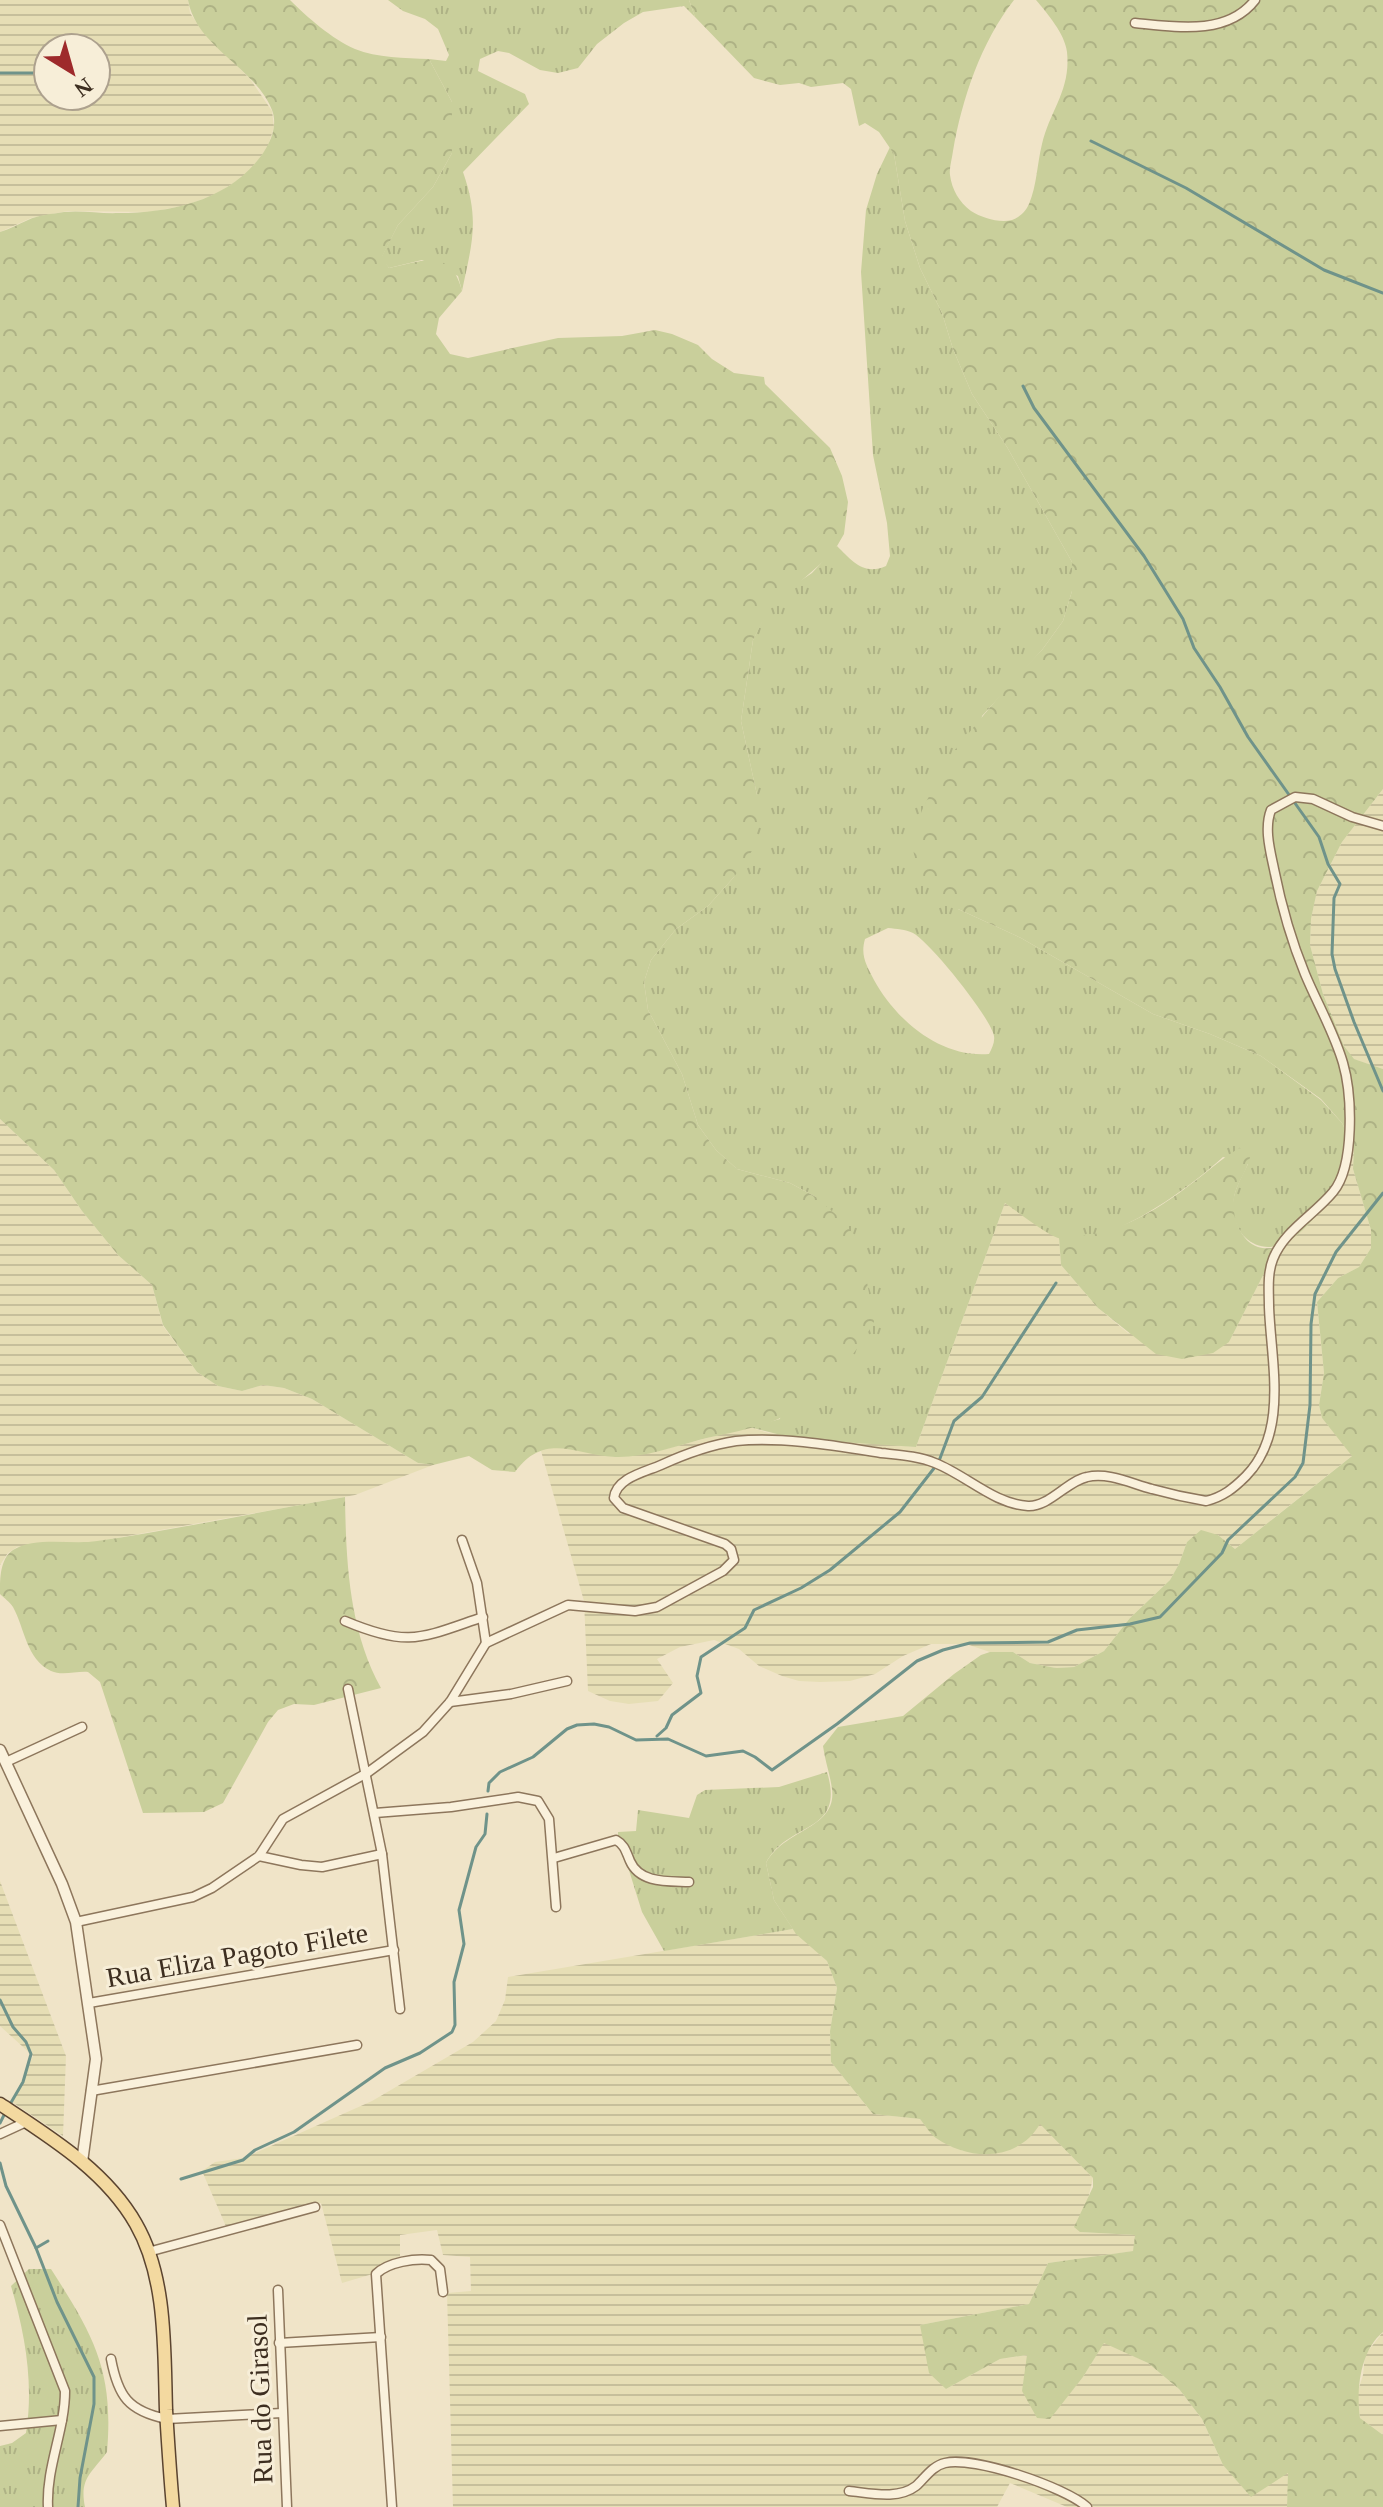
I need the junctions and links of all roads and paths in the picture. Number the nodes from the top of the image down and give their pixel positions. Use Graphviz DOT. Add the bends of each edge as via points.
graph roads {
  1 [pos="1255,0"];
  2 [pos="1135,23"];
  3 [pos="1383,826"];
  4 [pos="462,1540"];
  5 [pos="483,1617"];
  6 [pos="345,1621"];
  7 [pos="486,1643"];
  8 [pos="567,1681"];
  9 [pos="348,1689"];
  10 [pos="450,1702"];
  11 [pos="82,1727"];
  12 [pos="0,1750"];
  13 [pos="6,1762"];
  14 [pos="367,1773"];
  15 [pos="375,1813"];
  16 [pos="382,1854"];
  17 [pos="259,1856"];
  18 [pos="554,1858"];
  19 [pos="689,1882"];
  20 [pos="556,1907"];
  21 [pos="76,1922"];
  22 [pos="394,1950"];
  23 [pos="89,2003"];
  24 [pos="400,2009"];
  25 [pos="357,2045"];
  26 [pos="91,2091"];
  27 [pos="0,2104"];
  28 [pos="20,2118"];
  29 [pos="0,2134"];
  30 [pos="82,2162"];
  31 [pos="315,2207"];
  32 [pos="0,2225"];
  33 [pos="148,2252"];
  34 [pos="278,2290"];
  35 [pos="443,2292"];
  36 [pos="381,2337"];
  37 [pos="279,2343"];
  38 [pos="111,2359"];
  39 [pos="282,2413"];
  40 [pos="167,2419"];
  41 [pos="62,2420"];
  42 [pos="0,2426"];
  43 [pos="849,2491"];
  44 [pos="48,2507"];
  45 [pos="173,2507"];
  46 [pos="287,2507"];
  47 [pos="392,2507"];
  48 [pos="1087,2507"];
  1 -- 2 [label="street" via="1232,20 1203,27"];
  3 -- 7 [label="street" via="1295,797 1268,817 1281,904 1343,1062 1349,1144 1336,1189 1287,1236 1272,1260 1268,1282 1274,1406 1257,1465 1237,1485 1206,1501 1091,1476 1028,1506 999,1498 921,1458 758,1440 712,1445 623,1482 614,1498 623,1508 725,1544 733,1554 730,1566 646,1610 561,1607"];
  4 -- 5 [label="street"];
  5 -- 6 [label="street" via="400,1639"];
  5 -- 7 [label="street"];
  7 -- 10 [label="street"];
  8 -- 10 [label="street"];
  9 -- 14 [label="street"];
  10 -- 14 [label="street" via="423,1732"];
  11 -- 13 [label="street"];
  12 -- 13 [label="street"];
  13 -- 21 [label="street"];
  14 -- 15 [label="street"];
  14 -- 17 [label="street" via="283,1819"];
  15 -- 16 [label="street"];
  15 -- 18 [label="street" via="526,1797 542,1805"];
  16 -- 17 [label="street" via="322,1867"];
  16 -- 22 [label="street"];
  17 -- 21 [label="street" via="193,1897"];
  18 -- 19 [label="street" via="619,1840 643,1876"];
  18 -- 20 [label="street"];
  21 -- 23 [label="street"];
  22 -- 23 [label="street, Rua Eliza Pagoto Filete"];
  22 -- 24 [label="street"];
  23 -- 26 [label="street" via="96,2059"];
  25 -- 26 [label="street"];
  26 -- 30 [label="street"];
  27 -- 28 [label="main road"];
  28 -- 29 [label="street"];
  28 -- 30 [label="main road"];
  30 -- 33 [label="main road" via="120,2201"];
  31 -- 33 [label="street"];
  32 -- 41 [label="street" via="63,2381"];
  33 -- 40 [label="main road" via="160,2315"];
  34 -- 37 [label="street, Rua do Girasol"];
  35 -- 36 [label="street" via="440,2269 431,2260 378,2271"];
  36 -- 37 [label="street"];
  36 -- 47 [label="street"];
  37 -- 39 [label="street, Rua do Girasol"];
  38 -- 40 [label="street" via="115,2383 126,2400"];
  39 -- 40 [label="street"];
  39 -- 46 [label="street, Rua do Girasol"];
  40 -- 45 [label="main road"];
  41 -- 42 [label="street"];
  41 -- 44 [label="street" via="47,2486"];
  43 -- 48 [label="street" via="902,2494 940,2464 959,2463 1022,2477"];
}
